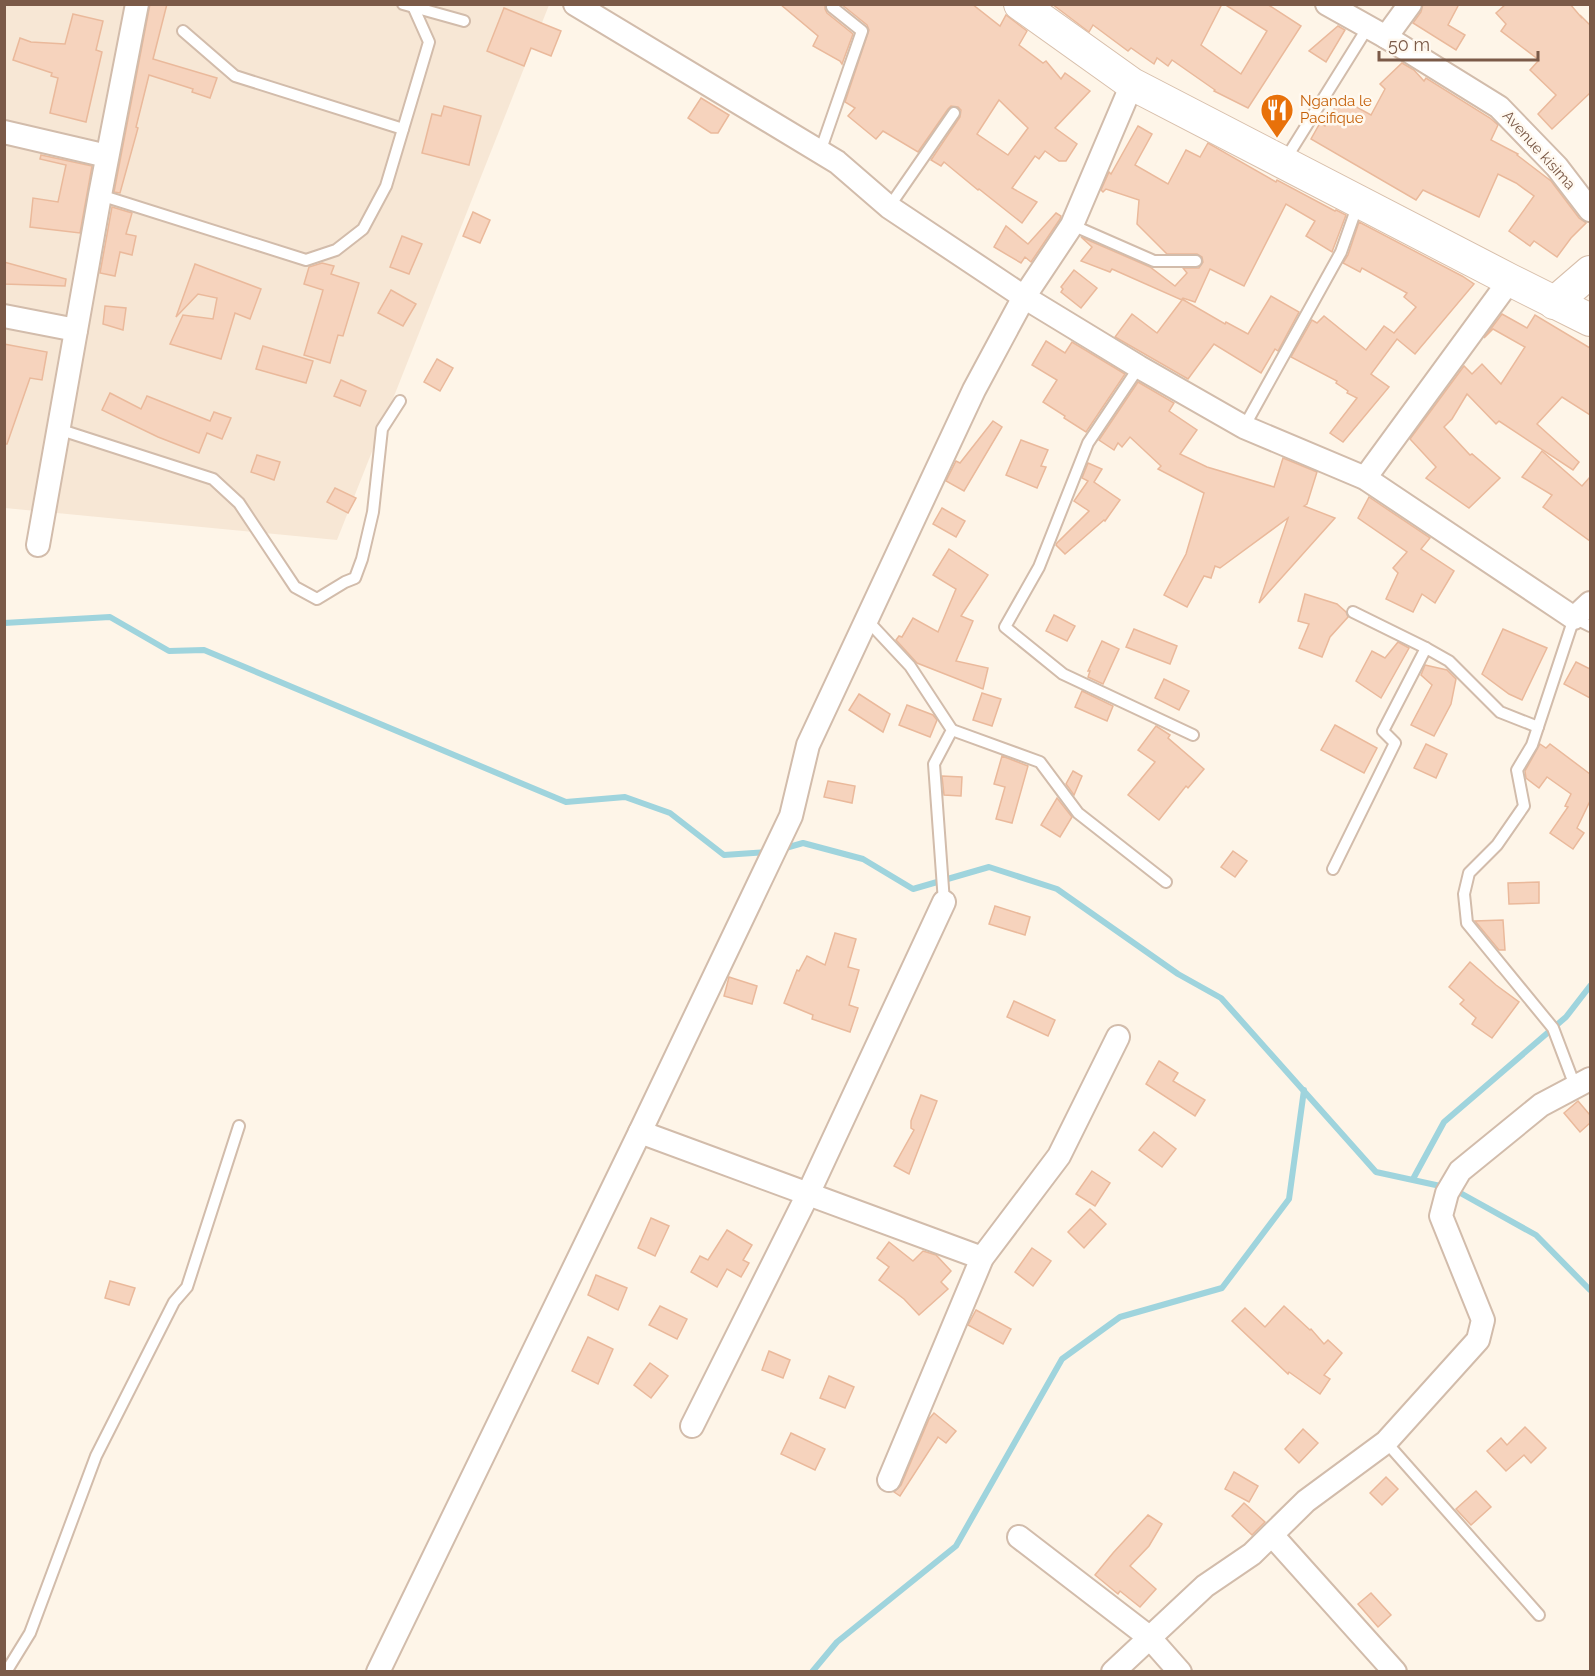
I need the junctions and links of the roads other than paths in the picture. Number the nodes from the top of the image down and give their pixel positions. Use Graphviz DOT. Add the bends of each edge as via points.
graph roads {
  1 [pos="137,4"];
  2 [pos="403,4"];
  3 [pos="575,4"];
  4 [pos="1020,4"];
  5 [pos="1327,4"];
  6 [pos="1410,4"];
  7 [pos="413,6"];
  8 [pos="832,7"];
  9 [pos="464,21"];
  10 [pos="183,32"];
  11 [pos="1377,32"];
  12 [pos="1132,84"];
  13 [pos="954,113"];
  14 [pos="403,129"];
  15 [pos="4,132"];
  16 [pos="820,152"];
  17 [pos="107,156"];
  18 [pos="1283,162"];
  19 [pos="100,195"];
  20 [pos="1359,202"];
  21 [pos="889,207"];
  22 [pos="1590,210"];
  23 [pos="1072,225"];
  24 [pos="1196,261"];
  25 [pos="1590,272"];
  26 [pos="1510,280"];
  27 [pos="1024,297"];
  28 [pos="1554,303"];
  29 [pos="4,316"];
  30 [pos="1590,320"];
  31 [pos="76,330"];
  32 [pos="1139,368"];
  33 [pos="400,401"];
  34 [pos="1244,427"];
  35 [pos="58,429"];
  36 [pos="1365,478"];
  37 [pos="38,546"];
  38 [pos="1590,603"];
  39 [pos="1353,612"];
  40 [pos="866,619"];
  41 [pos="1582,622"];
  42 [pos="1426,648"];
  43 [pos="1538,727"];
  44 [pos="952,730"];
  45 [pos="1193,735"];
  46 [pos="1333,869"];
  47 [pos="1166,882"];
  48 [pos="944,902"];
  49 [pos="1118,1037"];
  50 [pos="1583,1083"];
  51 [pos="239,1125"];
  52 [pos="640,1132"];
  53 [pos="808,1194"];
  54 [pos="982,1258"];
  55 [pos="692,1426"];
  56 [pos="1386,1442"];
  57 [pos="889,1480"];
  58 [pos="1272,1535"];
  59 [pos="1019,1537"];
  60 [pos="1539,1615"];
  61 [pos="1149,1637"];
  62 [pos="6,1671"];
  63 [pos="378,1671"];
  64 [pos="1113,1671"];
  65 [pos="1180,1671"];
  66 [pos="1395,1671"];
  1 -- 17 [label="street"];
  2 -- 7 [label="lane"];
  3 -- 16 [label="street"];
  4 -- 12 [label="street"];
  5 -- 11 [label="street, Avenue kisima"];
  6 -- 11 [label="street"];
  7 -- 9 [label="lane"];
  7 -- 14 [label="lane" via="429,42"];
  8 -- 16 [label="lane" via="862,31"];
  10 -- 14 [label="lane" via="235,76"];
  11 -- 18 [label="lane"];
  11 -- 22 [label="street, Avenue kisima" via="1499,107 1557,167"];
  12 -- 18 [label="street"];
  12 -- 23 [label="street"];
  13 -- 21 [label="lane"];
  14 -- 19 [label="lane" via="386,186 363,229 336,250 306,260"];
  15 -- 17 [label="street"];
  16 -- 21 [label="street"];
  17 -- 19 [label="street"];
  18 -- 20 [label="street"];
  19 -- 31 [label="street"];
  20 -- 26 [label="street"];
  20 -- 34 [label="lane" via="1341,252"];
  21 -- 27 [label="street"];
  23 -- 24 [label="lane" via="1154,261"];
  23 -- 27 [label="street"];
  25 -- 28 [label="street"];
  26 -- 28 [label="street"];
  26 -- 36 [label="street"];
  27 -- 32 [label="street"];
  27 -- 40 [label="street" via="974,390"];
  28 -- 30 [label="street"];
  29 -- 31 [label="street"];
  31 -- 35 [label="street"];
  32 -- 34 [label="street"];
  32 -- 45 [label="lane" via="1088,443 1039,567 1005,627 1063,674"];
  33 -- 35 [label="lane" via="382,429 373,512 355,578 317,599 294,587 239,503 213,479"];
  34 -- 36 [label="street"];
  35 -- 37 [label="street"];
  36 -- 41 [label="street"];
  38 -- 41 [label="street"];
  39 -- 42 [label="lane"];
  40 -- 44 [label="lane" via="910,666"];
  40 -- 52 [label="street" via="808,745 791,816"];
  41 -- 43 [label="lane"];
  42 -- 43 [label="lane" via="1449,661 1500,712"];
  42 -- 46 [label="lane" via="1383,731 1395,743"];
  43 -- 50 [label="lane" via="1517,770 1524,806 1497,845 1469,873 1464,894 1467,924 1552,1028"];
  44 -- 47 [label="lane" via="1040,762 1078,813"];
  44 -- 48 [label="lane" via="934,764"];
  48 -- 53 [label="street"];
  49 -- 54 [label="street" via="1059,1156"];
  50 -- 56 [label="street" via="1542,1105 1460,1171 1447,1193 1441,1216 1483,1320 1478,1340"];
  51 -- 62 [label="lane" via="187,1287 174,1302 96,1456 30,1633"];
  52 -- 53 [label="street"];
  52 -- 63 [label="street"];
  53 -- 54 [label="street"];
  53 -- 55 [label="street"];
  54 -- 57 [label="street"];
  56 -- 58 [label="street" via="1306,1501"];
  56 -- 60 [label="lane"];
  58 -- 61 [label="street" via="1252,1554 1205,1586"];
  58 -- 66 [label="street"];
  59 -- 61 [label="street"];
  61 -- 64 [label="street"];
  61 -- 65 [label="street"];
}
